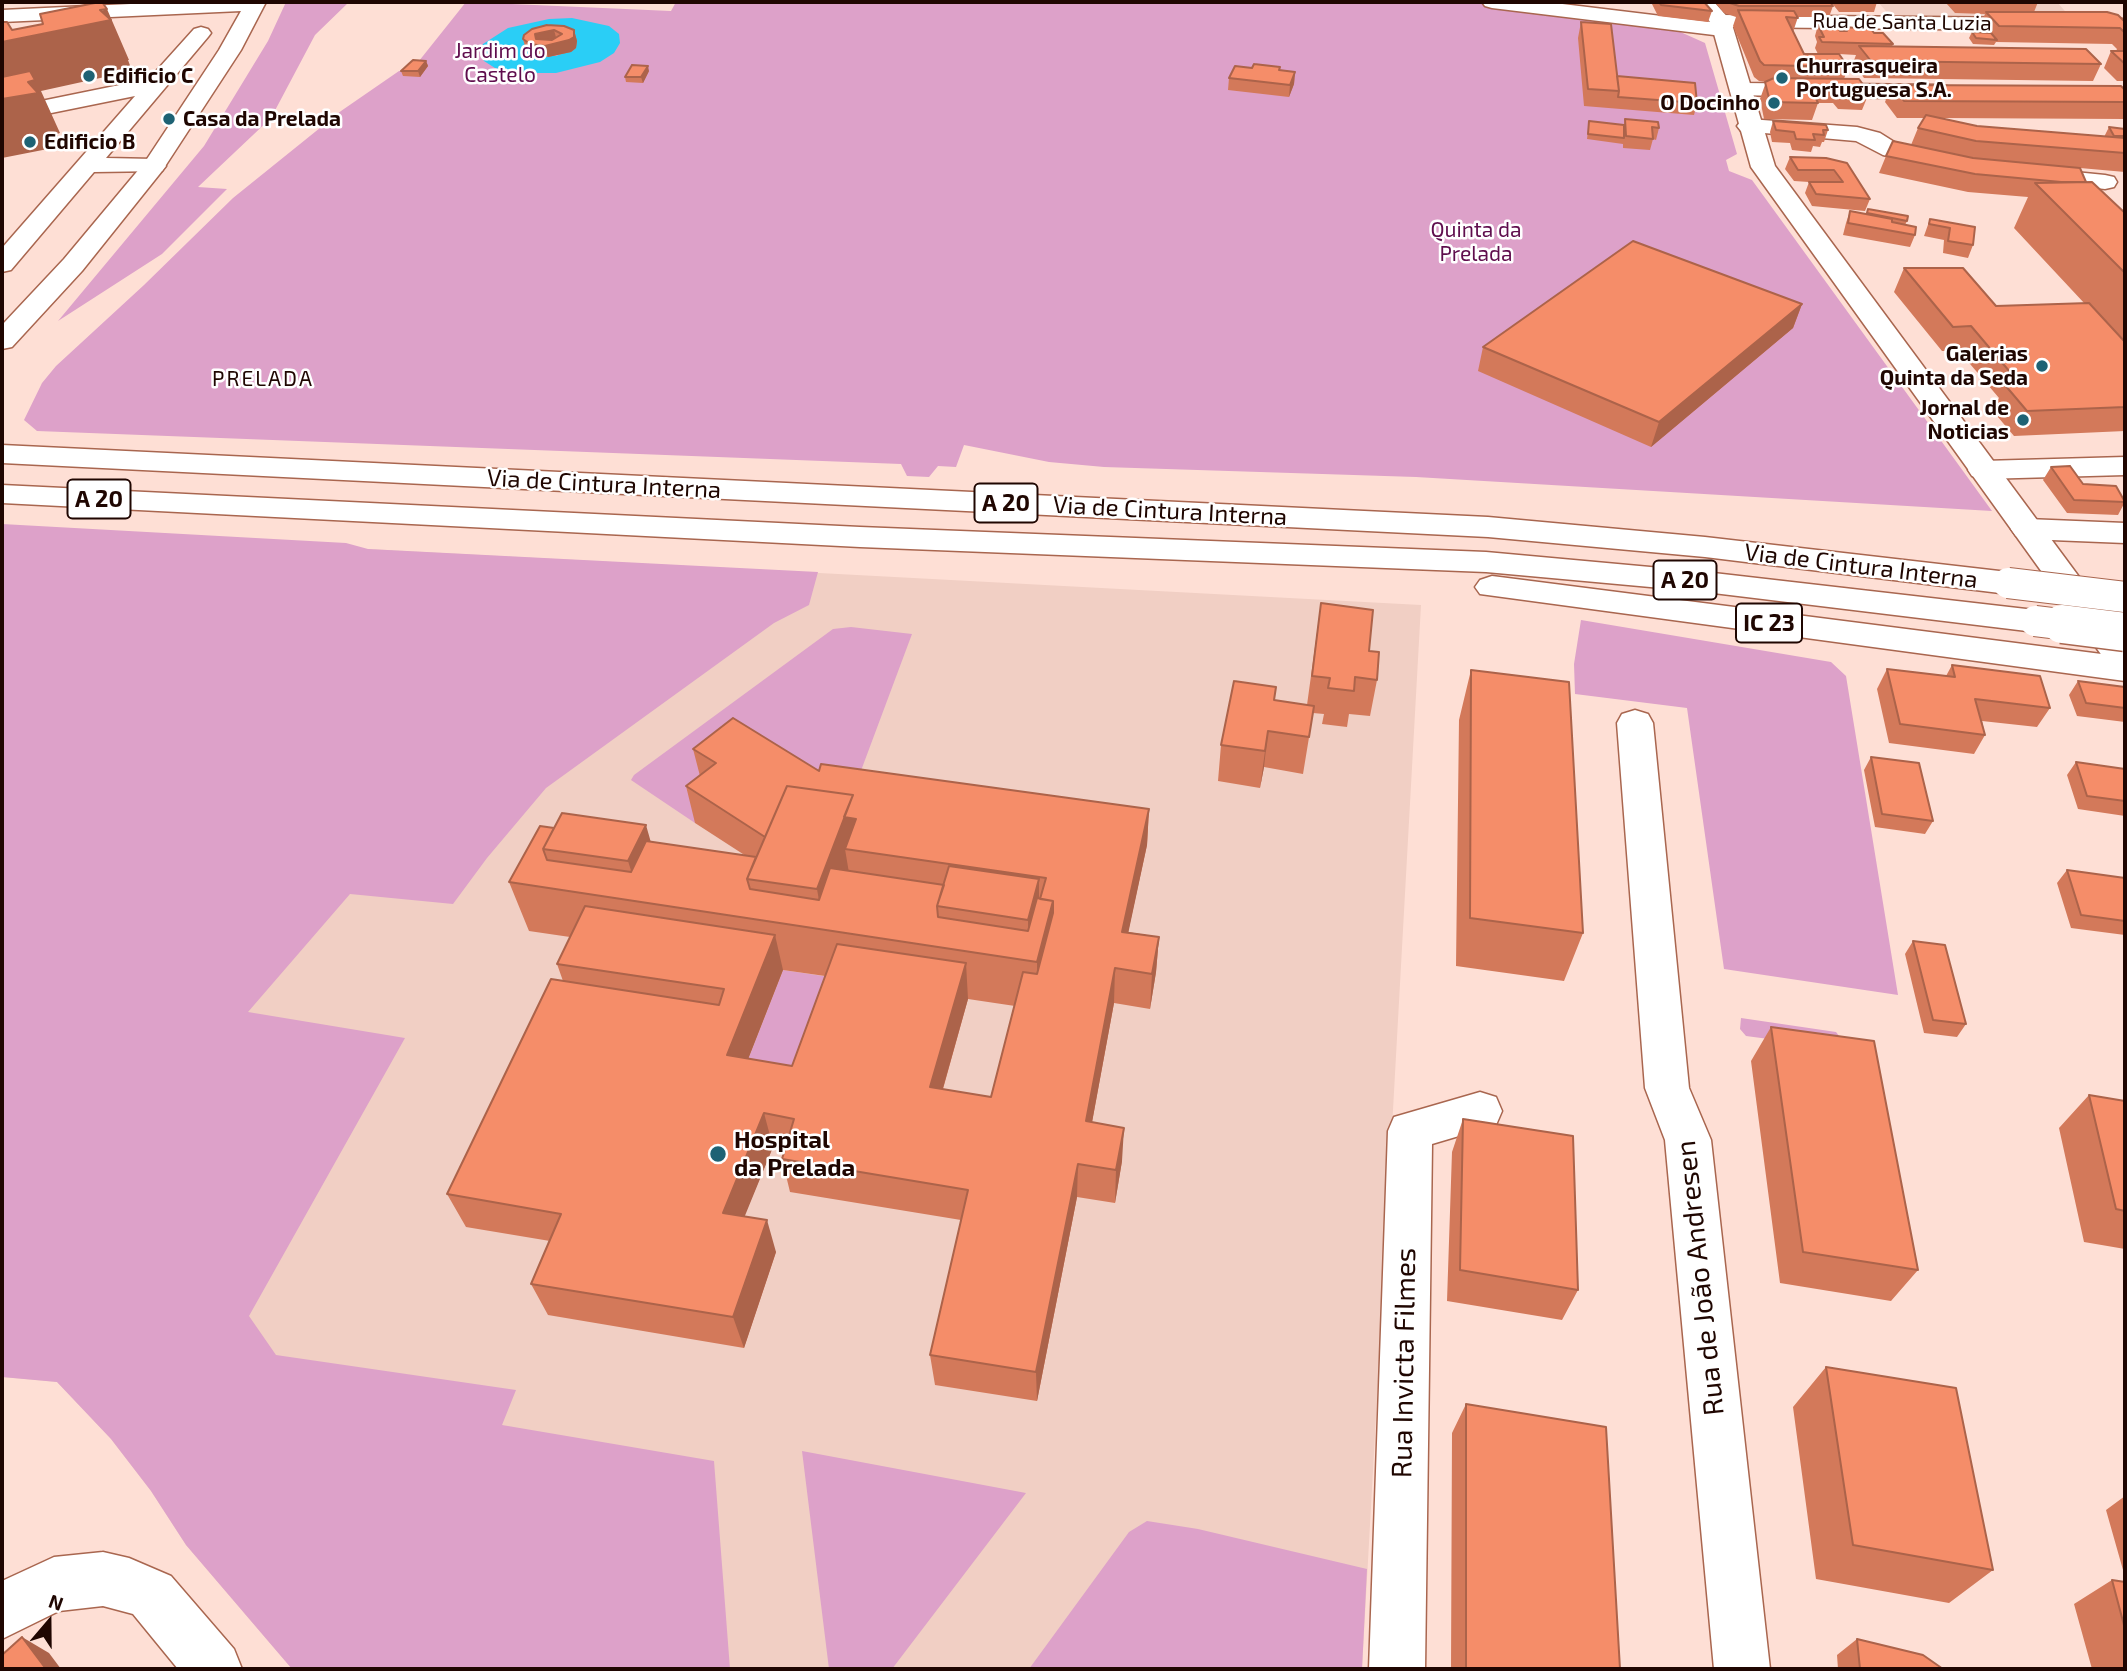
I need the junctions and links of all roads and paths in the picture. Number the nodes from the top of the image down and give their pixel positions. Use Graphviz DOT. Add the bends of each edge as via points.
graph roads {
  1 [pos="123,2"];
  2 [pos="1492,2"];
  3 [pos="1703,2"];
  4 [pos="255,3"];
  5 [pos="2,7"];
  6 [pos="2,16"];
  7 [pos="2123,23"];
  8 [pos="1721,26"];
  9 [pos="201,33"];
  10 [pos="154,85"];
  11 [pos="1741,90"];
  12 [pos="1962,92"];
  13 [pos="2,116"];
  14 [pos="1749,126"];
  15 [pos="86,165"];
  16 [pos="154,166"];
  17 [pos="1965,167"];
  18 [pos="2008,173"];
  19 [pos="2105,182"];
  20 [pos="6,255"];
  21 [pos="2,341"];
  22 [pos="2,454"];
  23 [pos="2125,466"];
  24 [pos="1983,470"];
  25 [pos="2,494"];
  26 [pos="2026,529"];
  27 [pos="2125,533"];
  28 [pos="1332,554"];
  29 [pos="2125,597"];
  30 [pos="2125,632"];
  31 [pos="2125,666"];
  32 [pos="1635,723"];
  33 [pos="1480,1111"];
  34 [pos="2,1611"];
  35 [pos="214,1669"];
  36 [pos="1397,1669"];
  37 [pos="1742,1669"];
  1 -- 5 [label="main road"];
  2 -- 8 [label="main road, Rua de Santa Luzia"];
  3 -- 8 [label="main road"];
  4 -- 6 [label="main road"];
  4 -- 16 [label="main road"];
  7 -- 8 [label="main road, Rua de Santa Luzia"];
  8 -- 11 [label="main road"];
  9 -- 10 [label="main road"];
  10 -- 13 [label="main road"];
  10 -- 15 [label="main road"];
  11 -- 12 [label="main road"];
  11 -- 14 [label="main road"];
  14 -- 17 [label="main road" via="1857,134 1891,150"];
  14 -- 24 [label="main road" via="1763,167"];
  15 -- 16 [label="main road"];
  15 -- 20 [label="main road"];
  16 -- 21 [label="main road" via="73,265"];
  18 -- 19 [label="main road"];
  22 -- 29 [label="main road, Via de Cintura Interna / A 20, bridge" via="1488,527 1705,547"];
  23 -- 24 [label="main road"];
  24 -- 26 [label="main road"];
  25 -- 28 [label="main road, Via de Cintura Interna / A 20" via="860,537"];
  26 -- 27 [label="main road"];
  26 -- 31 [label="main road"];
  28 -- 30 [label="main road, Via de Cintura Interna / A 20, bridge" via="1592,570"];
  28 -- 31 [label="main road, IC 23" via="1475,585"];
  32 -- 37 [label="main road, Rua de João Andresen" via="1667,1088 1688,1140"];
  33 -- 36 [label="main road, Rua Invicta Filmes" via="1409,1131"];
  34 -- 35 [label="main road" via="54,1584 103,1579 129,1585 152,1595"];
}
